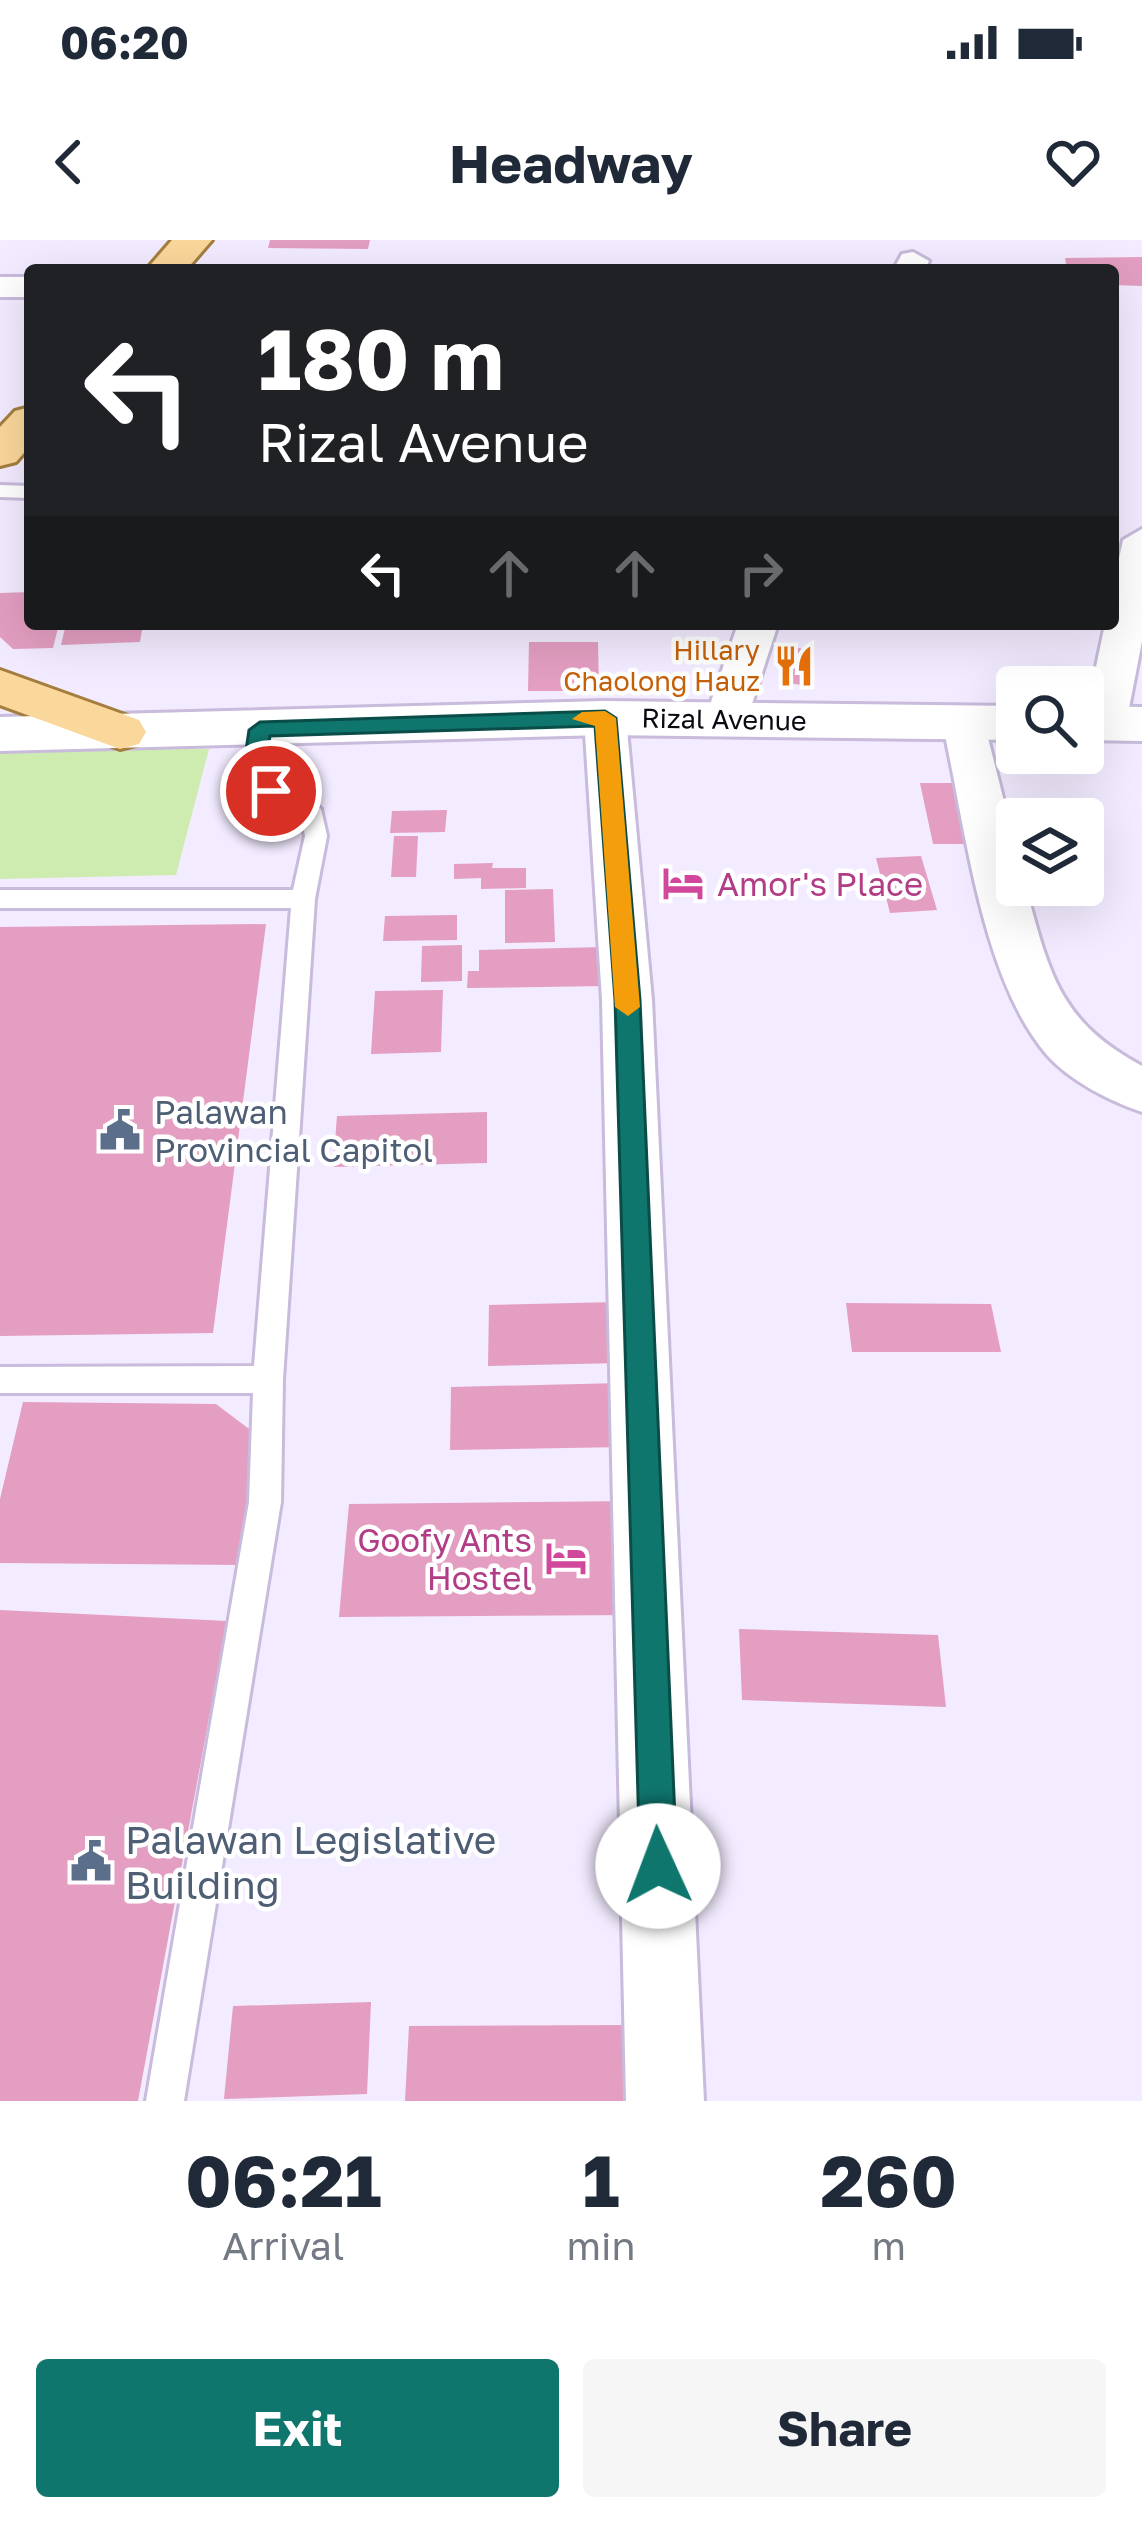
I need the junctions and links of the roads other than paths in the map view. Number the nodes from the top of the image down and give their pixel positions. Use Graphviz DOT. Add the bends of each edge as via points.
graph roads {
  1 [pos="193,240"];
  2 [pos="171,264"];
  3 [pos="1142,540"];
  4 [pos="756,630"];
  5 [pos="0,686"];
  6 [pos="605,718"];
  7 [pos="726,719"];
  8 [pos="963,722"];
  9 [pos="996,723"];
  10 [pos="1110,724"];
  11 [pos="260,730"];
  12 [pos="120,732"];
  13 [pos="0,734"];
  14 [pos="0,898"];
  15 [pos="303,899"];
  16 [pos="1142,1091"];
  17 [pos="268,1379"];
  18 [pos="0,1380"];
  19 [pos="165,2101"];
  20 [pos="665,2101"];
  1 -- 2 [label="main road"];
  3 -- 10 [label="street"];
  4 -- 7 [label="street"];
  5 -- 12 [label="main road"];
  6 -- 7 [label="street, Rizal Avenue"];
  6 -- 11 [label="street, Rizal Avenue"];
  6 -- 20 [label="street" via="627,1000"];
  7 -- 8 [label="street, Rizal Avenue"];
  8 -- 9 [label="street, Rizal Avenue"];
  8 -- 16 [label="street" via="1042,1006 1064,1039"];
  11 -- 12 [label="street, Rizal Avenue"];
  11 -- 15 [label="lane" via="260,772 271,791 316,823"];
  12 -- 13 [label="street, Rizal Avenue"];
  14 -- 15 [label="lane"];
  15 -- 17 [label="lane"];
  17 -- 18 [label="lane"];
  17 -- 19 [label="lane" via="265,1502"];
}
